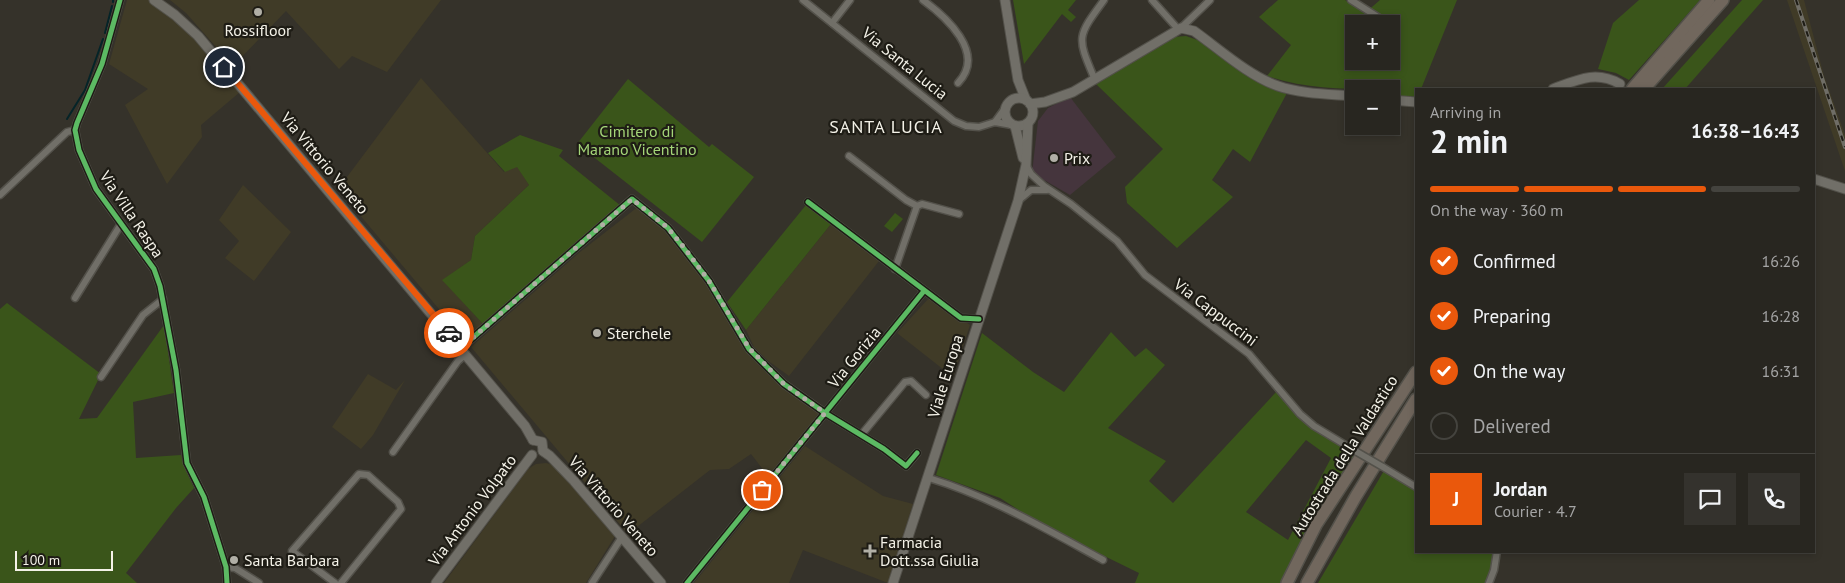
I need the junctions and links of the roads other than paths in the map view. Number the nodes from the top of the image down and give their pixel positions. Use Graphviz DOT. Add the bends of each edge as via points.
graph roads {
  1 [pos="120,0"];
  2 [pos="154,0"];
  3 [pos="803,0"];
  4 [pos="850,0"];
  5 [pos="923,0"];
  6 [pos="1005,0"];
  7 [pos="1104,0"];
  8 [pos="1152,0"];
  9 [pos="1210,0"];
  10 [pos="1351,0"];
  11 [pos="1709,0"];
  12 [pos="1723,0"];
  13 [pos="1375,15"];
  14 [pos="832,23"];
  15 [pos="1179,29"];
  16 [pos="1018,80"];
  17 [pos="1095,80"];
  18 [pos="958,83"];
  19 [pos="1620,84"];
  20 [pos="1556,88"];
  21 [pos="1633,88"];
  22 [pos="1645,88"];
  23 [pos="1345,95"];
  24 [pos="1013,100"];
  25 [pos="1400,101"];
  26 [pos="1415,102"];
  27 [pos="1030,105"];
  28 [pos="1006,107"];
  29 [pos="995,122"];
  30 [pos="1028,123"];
  31 [pos="1014,125"];
  32 [pos="75,130"];
  33 [pos="849,156"];
  34 [pos="1026,167"];
  35 [pos="1023,179"];
  36 [pos="1815,179"];
  37 [pos="1035,189"];
  38 [pos="1845,189"];
  39 [pos="1048,190"];
  40 [pos="0,196"];
  41 [pos="1018,201"];
  42 [pos="808,202"];
  43 [pos="917,206"];
  44 [pos="959,214"];
  45 [pos="121,224"];
  46 [pos="895,269"];
  47 [pos="924,291"];
  48 [pos="75,298"];
  49 [pos="163,299"];
  50 [pos="979,319"];
  51 [pos="463,350"];
  52 [pos="1415,374"];
  53 [pos="101,377"];
  54 [pos="926,395"];
  55 [pos="1415,401"];
  56 [pos="825,413"];
  57 [pos="862,434"];
  58 [pos="533,440"];
  59 [pos="393,452"];
  60 [pos="543,452"];
  61 [pos="917,453"];
  62 [pos="532,455"];
  63 [pos="929,478"];
  64 [pos="1415,486"];
  65 [pos="622,536"];
  66 [pos="1496,553"];
  67 [pos="1103,560"];
  68 [pos="226,567"];
  69 [pos="227,583"];
  70 [pos="259,583"];
  71 [pos="334,583"];
  72 [pos="341,583"];
  73 [pos="436,583"];
  74 [pos="592,583"];
  75 [pos="661,583"];
  76 [pos="687,583"];
  77 [pos="893,583"];
  78 [pos="1287,583"];
  79 [pos="1307,583"];
  80 [pos="1489,583"];
  1 -- 32 [label="street" via="102,64"];
  2 -- 51 [label="street, Via Vittorio Veneto" via="198,36"];
  3 -- 14 [label="street, Via Santa Lucia"];
  4 -- 14 [label="street"];
  5 -- 18 [label="street" via="954,26 964,43 966,66 964,77"];
  6 -- 16 [label="street"];
  7 -- 17 [label="street" via="1084,27 1081,38 1082,51"];
  8 -- 15 [label="street"];
  9 -- 15 [label="street"];
  10 -- 13 [label="street"];
  11 -- 21 [label="highway"];
  12 -- 22 [label="highway"];
  14 -- 29 [label="street, Via Santa Lucia" via="954,122 979,126"];
  15 -- 17 [label="street"];
  15 -- 23 [label="street" via="1194,32 1277,86"];
  16 -- 24 [label="street"];
  16 -- 27 [label="street"];
  17 -- 27 [label="street" via="1072,92"];
  19 -- 20 [label="street" via="1609,78 1592,76"];
  24 -- 27 [label="street"];
  24 -- 28 [label="street"];
  25 -- 26 [label="street"];
  27 -- 30 [label="street"];
  28 -- 29 [label="street"];
  28 -- 31 [label="street" via="1005,115"];
  29 -- 31 [label="street, Via Santa Lucia"];
  30 -- 31 [label="street"];
  30 -- 34 [label="street, Viale Europa"];
  31 -- 34 [label="street, Viale Europa"];
  32 -- 40 [label="street" via="66,132"];
  32 -- 45 [label="street, Via Villa Raspa" via="79,150 96,189"];
  33 -- 43 [label="street"];
  34 -- 35 [label="street, Viale Europa"];
  34 -- 39 [label="street, Via Cappuccini"];
  35 -- 37 [label="street" via="1028,188"];
  35 -- 41 [label="street, Viale Europa"];
  36 -- 38 [label="street"];
  37 -- 39 [label="street, Via Cappuccini"];
  37 -- 41 [label="street"];
  39 -- 64 [label="street, Via Cappuccini, bridge" via="1117,241 1145,275 1249,354 1314,426"];
  41 -- 50 [label="street, Viale Europa"];
  42 -- 46 [label="street"];
  43 -- 44 [label="street" via="922,204"];
  43 -- 46 [label="street"];
  45 -- 48 [label="street"];
  45 -- 49 [label="street, Via Villa Raspa" via="154,269"];
  46 -- 47 [label="street"];
  47 -- 50 [label="street" via="961,318"];
  47 -- 56 [label="street, Via Gorizia"];
  49 -- 53 [label="street" via="143,315"];
  49 -- 68 [label="street, Via Villa Raspa" via="176,370 187,463 204,497"];
  50 -- 63 [label="street, Viale Europa"];
  51 -- 56 [label="street" via="632,199 668,228 686,250 709,281 749,348 784,384"];
  51 -- 58 [label="street, Via Vittorio Veneto" via="526,426"];
  51 -- 59 [label="street"];
  52 -- 78 [label="highway, Autostrada della Valdastico" via="1316,524"];
  54 -- 57 [label="street" via="911,381 905,382"];
  55 -- 79 [label="highway, Autostrada della Valdastico"];
  56 -- 57 [label="street"];
  56 -- 76 [label="street, Via Gorizia"];
  57 -- 61 [label="street" via="906,466"];
  58 -- 60 [label="street, Via Vittorio Veneto" via="542,442"];
  58 -- 62 [label="street" via="528,446"];
  60 -- 62 [label="street"];
  60 -- 65 [label="street, Via Vittorio Veneto" via="560,466"];
  62 -- 73 [label="street, Via Antonio Volpato"];
  63 -- 67 [label="street" via="964,489 1013,512"];
  63 -- 77 [label="street, Viale Europa"];
  65 -- 74 [label="street"];
  65 -- 75 [label="street, Via Vittorio Veneto"];
  66 -- 80 [label="street"];
  68 -- 69 [label="street, Via Villa Raspa"];
  68 -- 70 [label="street" via="235,568"];
  71 -- 72 [label="street" via="292,551 363,473 398,502 401,509"];
}
